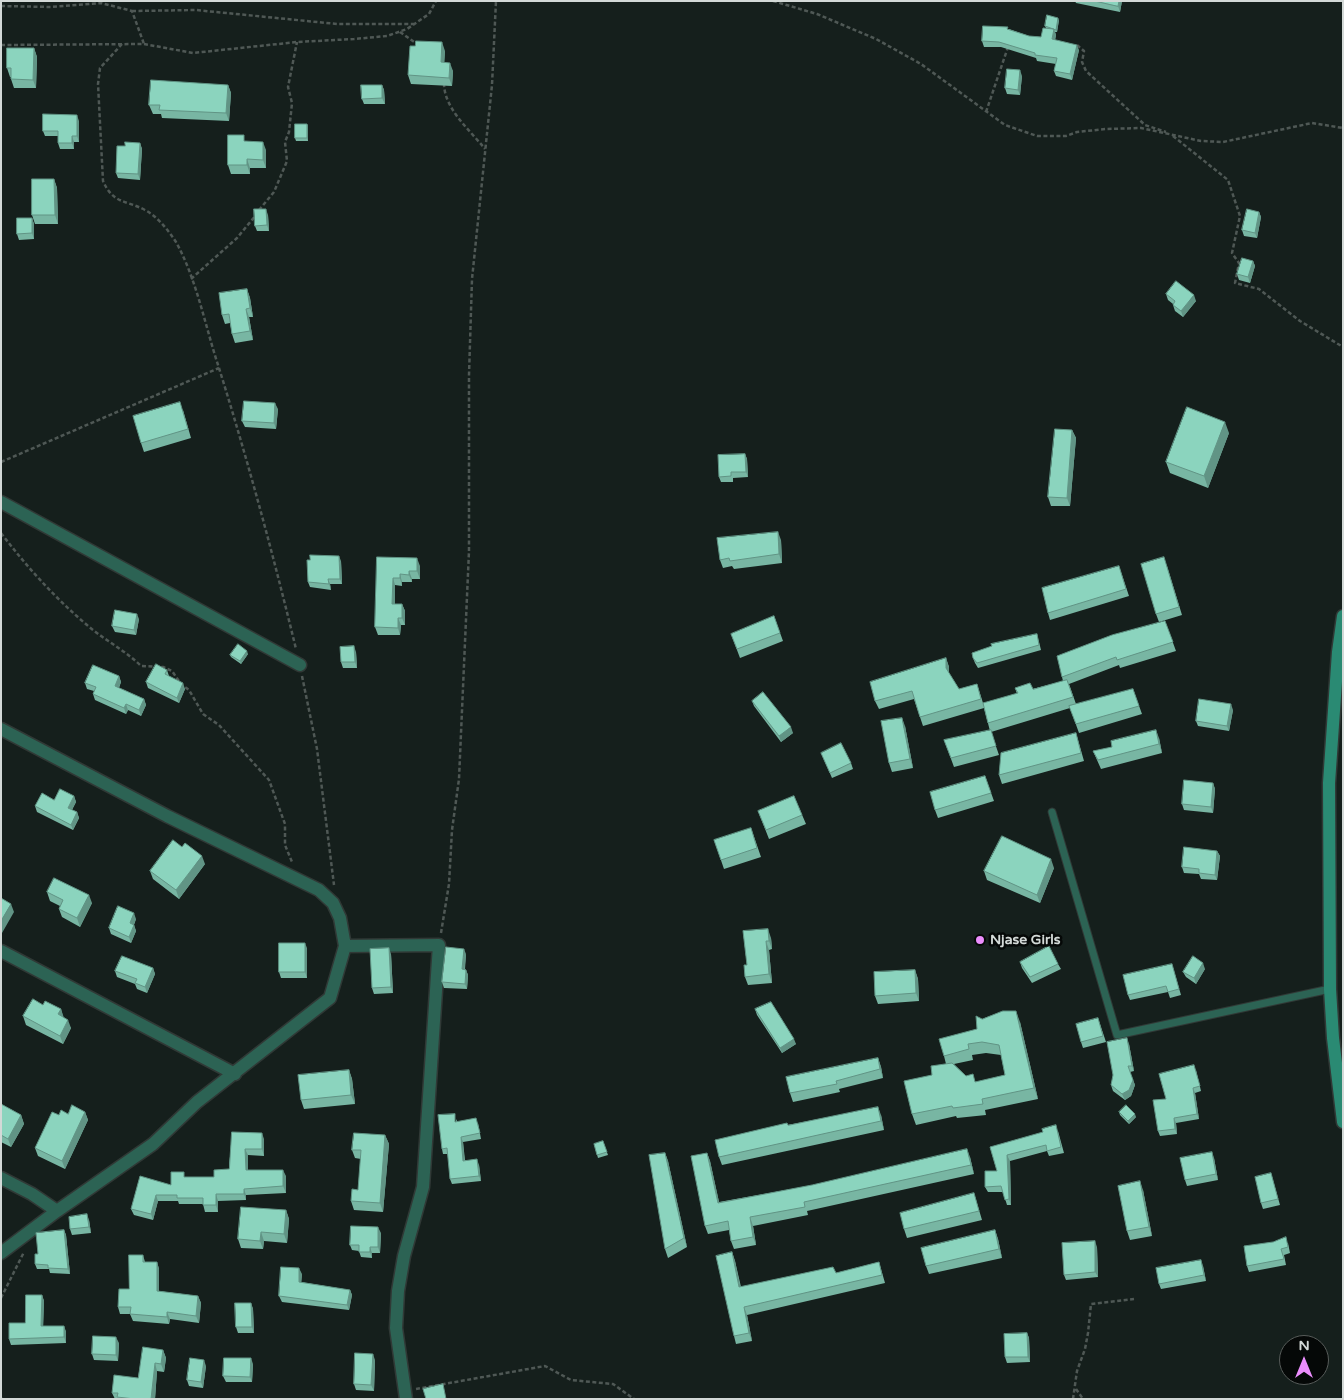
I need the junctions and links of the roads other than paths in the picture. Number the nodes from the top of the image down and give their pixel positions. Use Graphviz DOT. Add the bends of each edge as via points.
graph roads {
  1 [pos="1,502"];
  2 [pos="1343,616"];
  3 [pos="300,665"];
  4 [pos="1,729"];
  5 [pos="1052,812"];
  6 [pos="345,946"];
  7 [pos="1,951"];
  8 [pos="1330,989"];
  9 [pos="235,1074"];
  10 [pos="1343,1122"];
  11 [pos="1,1178"];
  12 [pos="57,1211"];
  13 [pos="1,1253"];
  14 [pos="406,1395"];
  1 -- 3 [label="street"];
  2 -- 8 [label="main road" via="1329,783"];
  4 -- 6 [label="street" via="167,816 319,890 333,903"];
  5 -- 8 [label="lane" via="1117,1035"];
  6 -- 9 [label="street" via="330,998"];
  6 -- 14 [label="street" via="439,944 423,1187 398,1291 396,1328"];
  7 -- 9 [label="street"];
  8 -- 10 [label="main road"];
  9 -- 12 [label="street" via="197,1102 152,1144"];
  11 -- 12 [label="street"];
  12 -- 13 [label="street"];
}
